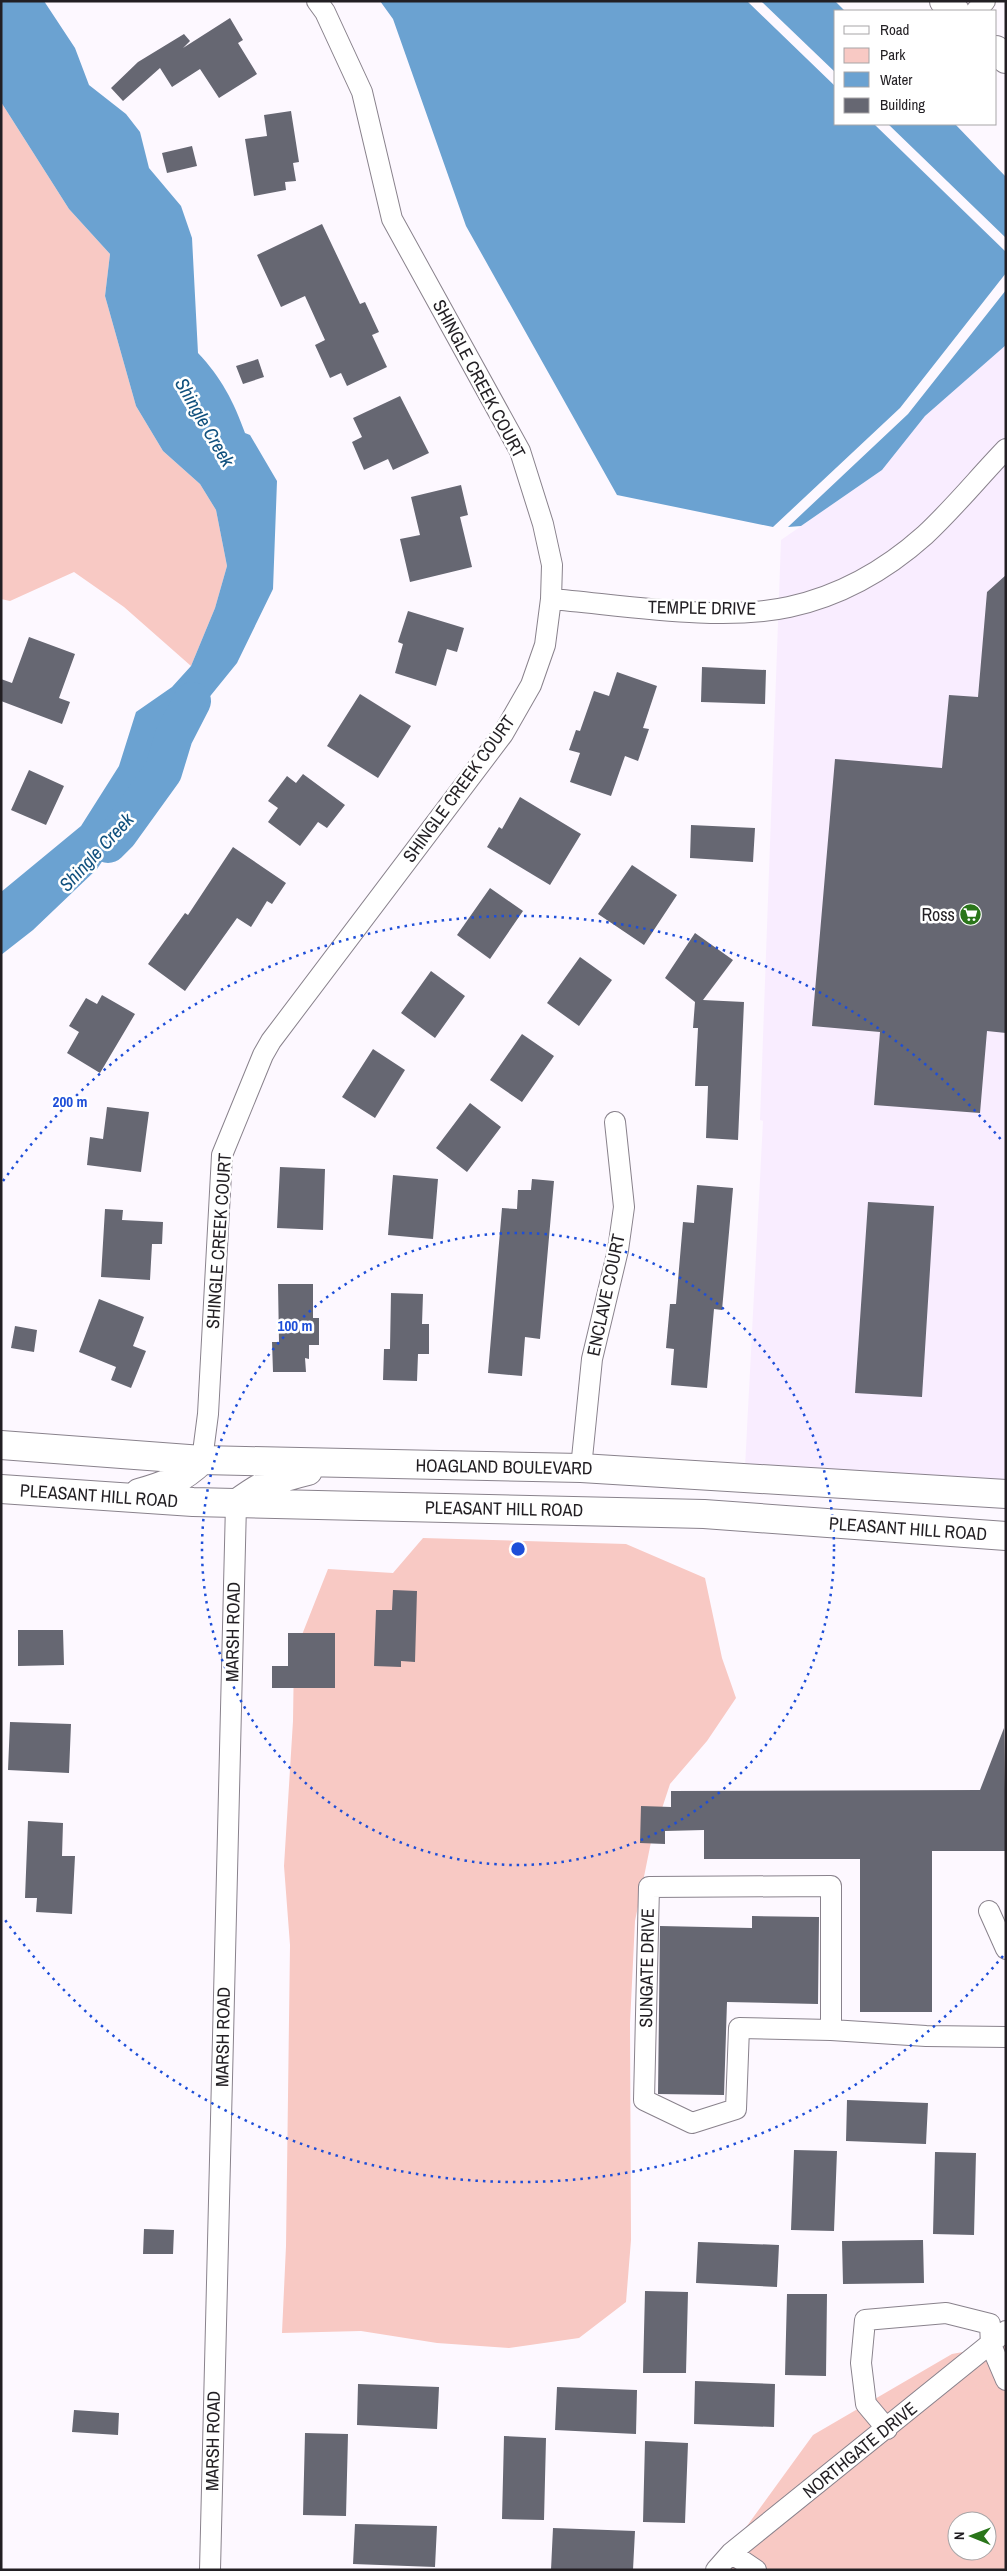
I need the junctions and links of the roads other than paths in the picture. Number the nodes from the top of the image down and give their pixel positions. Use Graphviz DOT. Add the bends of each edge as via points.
graph roads {
  1 [pos="317,1"];
  2 [pos="944,1"];
  3 [pos="954,10"];
  4 [pos="1006,449"];
  5 [pos="551,599"];
  6 [pos="615,1122"];
  7 [pos="1,1445"];
  8 [pos="202,1460"];
  9 [pos="343,1464"];
  10 [pos="581,1468"];
  11 [pos="1,1489"];
  12 [pos="1006,1494"];
  13 [pos="126,1498"];
  14 [pos="236,1504"];
  15 [pos="1006,1536"];
  16 [pos="989,1911"];
  17 [pos="1006,1949"];
  18 [pos="831,2030"];
  19 [pos="1006,2037"];
  20 [pos="1006,2331"];
  21 [pos="991,2345"];
  22 [pos="1006,2380"];
  23 [pos="887,2429"];
  24 [pos="731,2553"];
  25 [pos="210,2570"];
  26 [pos="716,2570"];
  27 [pos="756,2570"];
  1 -- 5 [label="street, SHINGLE CREEK COURT" via="362,92 392,219 520,452 543,524 552,565"];
  2 -- 3 [label="main road"];
  4 -- 5 [label="street, TEMPLE DRIVE" via="925,535 853,585 821,598 788,607 707,612"];
  5 -- 8 [label="street, SHINGLE CREEK COURT" via="546,645 531,685 503,734 271,1041 222,1156 208,1414"];
  6 -- 10 [label="street, ENCLAVE COURT" via="624,1207 616,1259 592,1359"];
  7 -- 8 [label="main road, HOAGLAND BOULEVARD"];
  8 -- 9 [label="main road, HOAGLAND BOULEVARD"];
  8 -- 13 [label="main road" via="170,1484"];
  9 -- 10 [label="main road, HOAGLAND BOULEVARD"];
  9 -- 14 [label="main road" via="276,1478"];
  10 -- 12 [label="main road, HOAGLAND BOULEVARD"];
  11 -- 13 [label="main road, PLEASANT HILL ROAD"];
  13 -- 14 [label="main road, PLEASANT HILL ROAD"];
  14 -- 15 [label="main road, PLEASANT HILL ROAD" via="704,1514"];
  14 -- 25 [label="street, MARSH ROAD"];
  16 -- 17 [label="street"];
  18 -- 18 [label="street, SUNGATE DRIVE" via="831,1886 649,1887 644,2100 692,2123 736,2109 740,2028"];
  18 -- 19 [label="street, SUNGATE DRIVE"];
  20 -- 21 [label="street, NORTHGATE DRIVE"];
  21 -- 22 [label="street"];
  21 -- 23 [label="street, NORTHGATE DRIVE"];
  21 -- 23 [label="street" via="990,2324 946,2313 864,2320 861,2363 866,2404"];
  23 -- 24 [label="street, NORTHGATE DRIVE"];
  24 -- 26 [label="street, NORTHGATE DRIVE"];
  24 -- 27 [label="street"];
}
